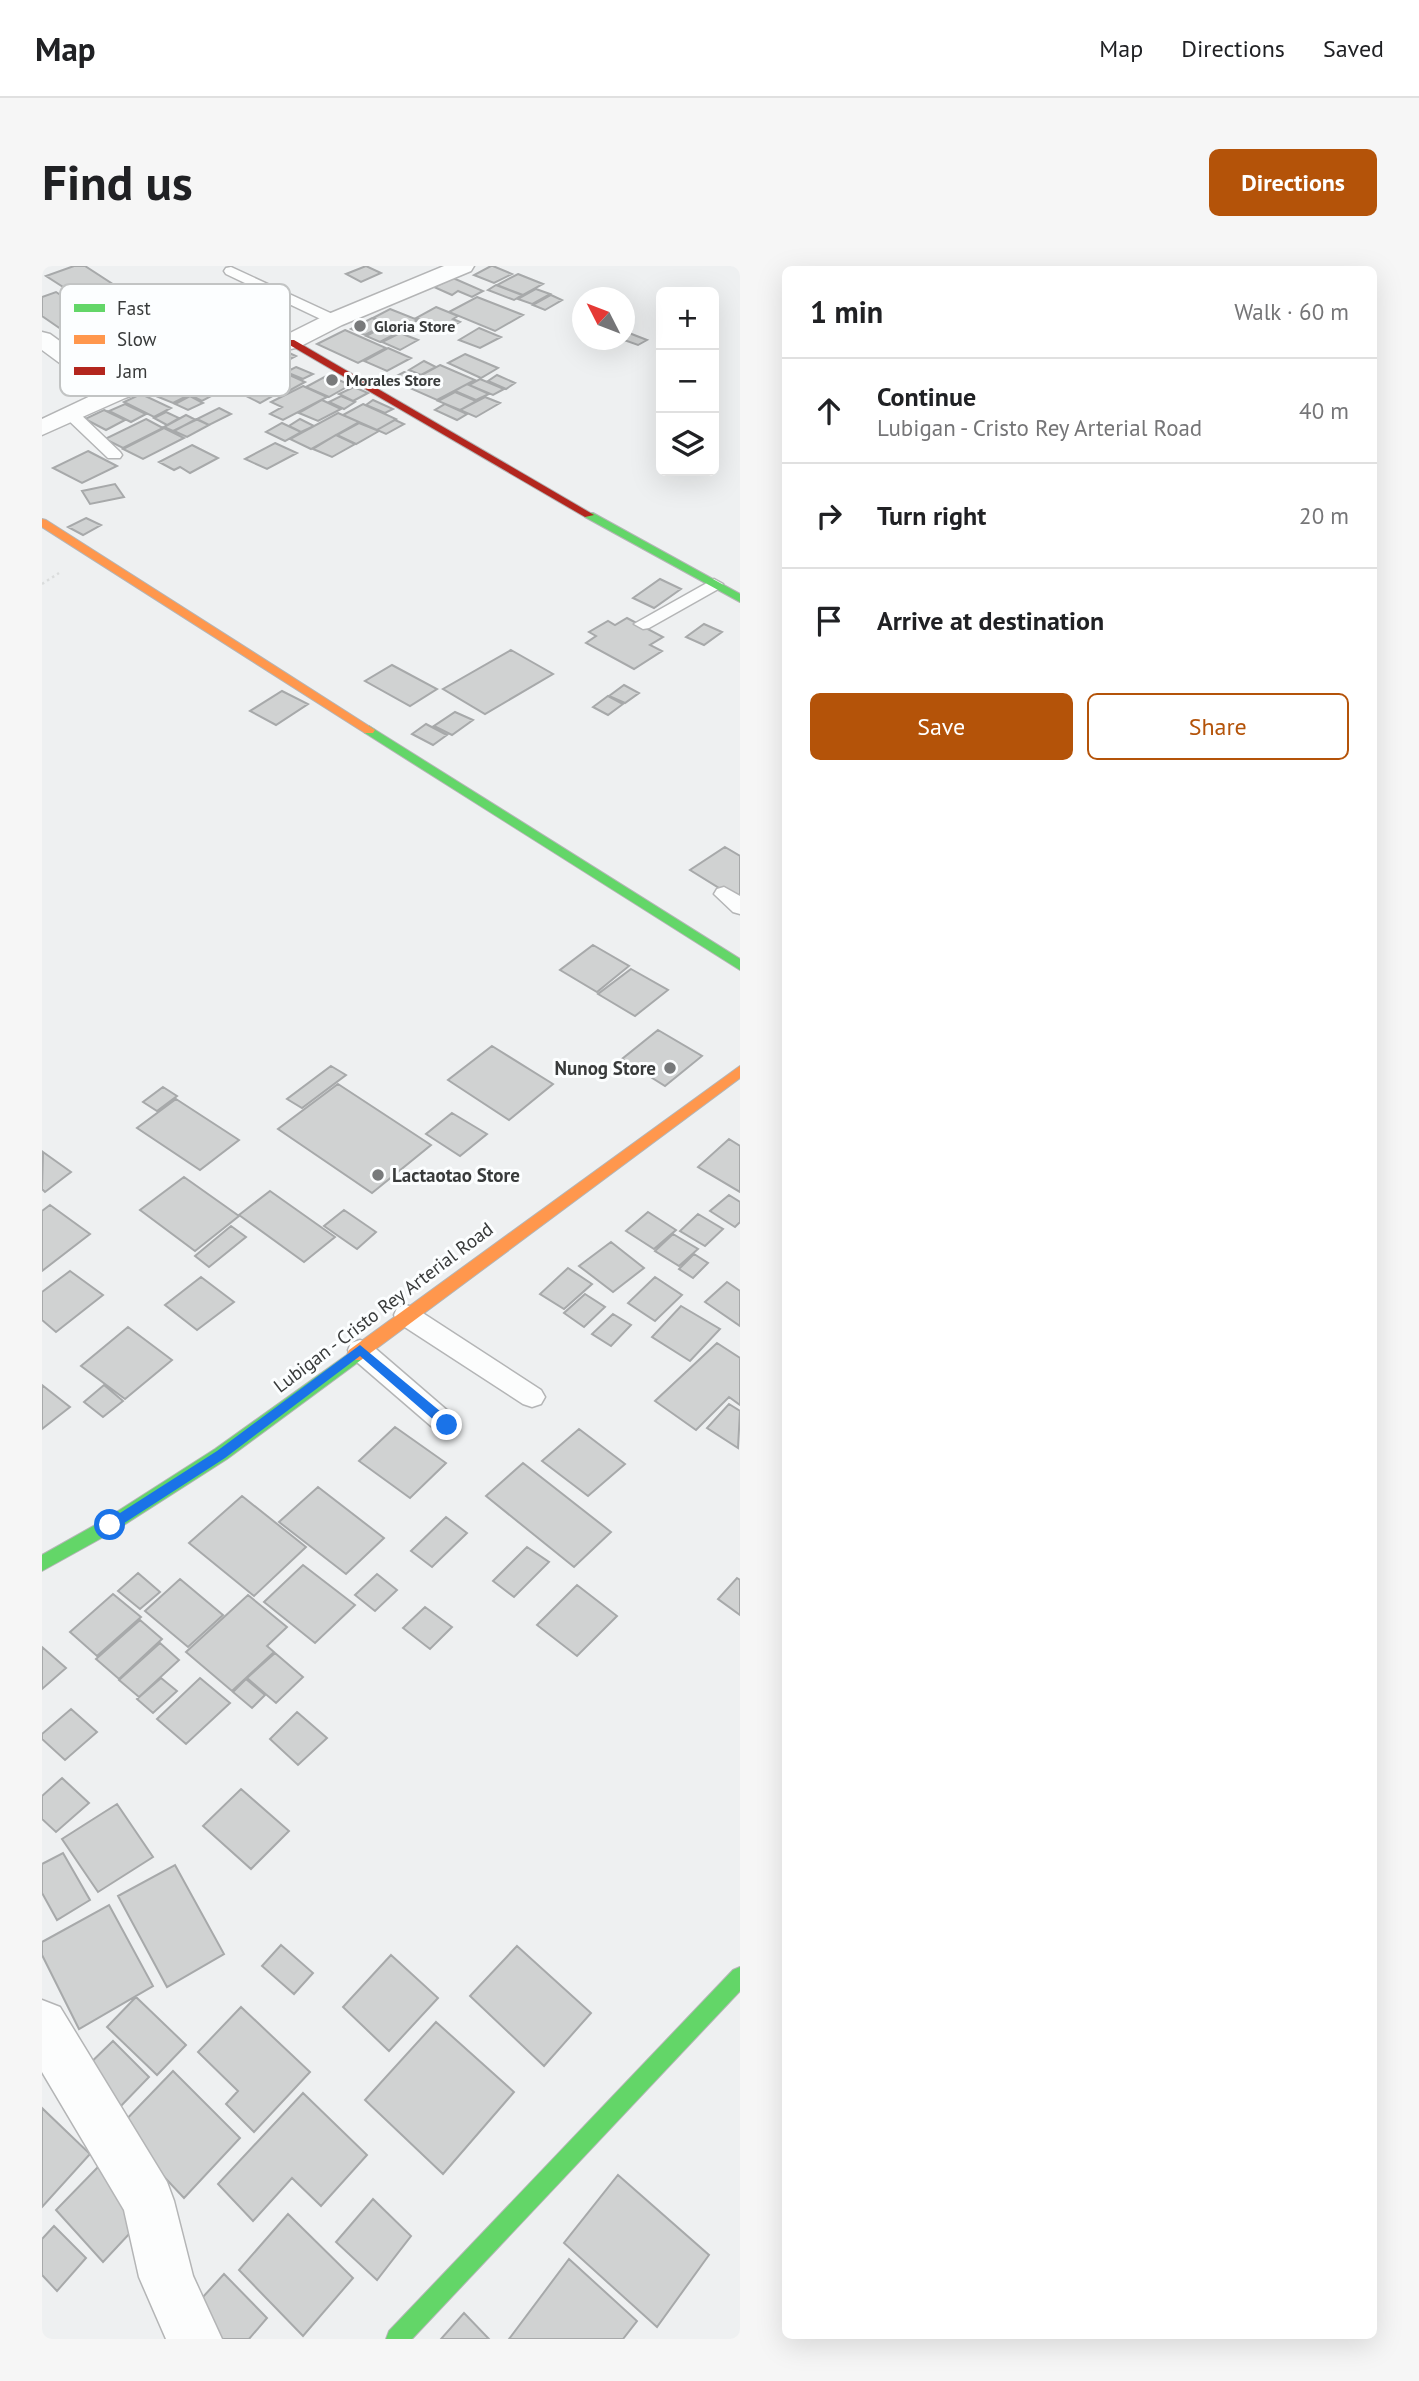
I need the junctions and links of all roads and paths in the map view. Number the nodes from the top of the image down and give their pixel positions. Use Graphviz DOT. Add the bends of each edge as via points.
graph roads {
  1 [pos="463,266"];
  2 [pos="231,271"];
  3 [pos="258,284"];
  4 [pos="290,299"];
  5 [pos="334,320"];
  6 [pos="42,339"];
  7 [pos="291,342"];
  8 [pos="60,352"];
  9 [pos="110,396"];
  10 [pos="71,414"];
  11 [pos="42,428"];
  12 [pos="114,455"];
  13 [pos="42,522"];
  14 [pos="713,584"];
  15 [pos="740,598"];
  16 [pos="643,624"];
  17 [pos="740,965"];
  18 [pos="740,1071"];
  19 [pos="406,1315"];
  20 [pos="360,1350"];
  21 [pos="532,1397"];
  22 [pos="447,1425"];
  23 [pos="42,1563"];
  24 [pos="740,1977"];
  25 [pos="42,2025"];
  26 [pos="195,2339"];
  27 [pos="397,2339"];
  1 -- 5 [label="street"];
  2 -- 3 [label="lane"];
  4 -- 5 [label="lane"];
  5 -- 7 [label="street"];
  6 -- 8 [label="street"];
  7 -- 14 [label="street"];
  9 -- 10 [label="street"];
  10 -- 11 [label="street"];
  10 -- 12 [label="lane"];
  13 -- 17 [label="street"];
  14 -- 15 [label="street"];
  14 -- 16 [label="lane"];
  18 -- 19 [label="street, Lubigan - Cristo Rey Arterial Road"];
  19 -- 20 [label="street, Lubigan - Cristo Rey Arterial Road"];
  19 -- 21 [label="lane"];
  20 -- 22 [label="lane"];
  20 -- 23 [label="street, Lubigan - Cristo Rey Arterial Road" via="221,1454"];
  24 -- 27 [label="street"];
  25 -- 26 [label="street" via="148,2201 166,2277"];
}
